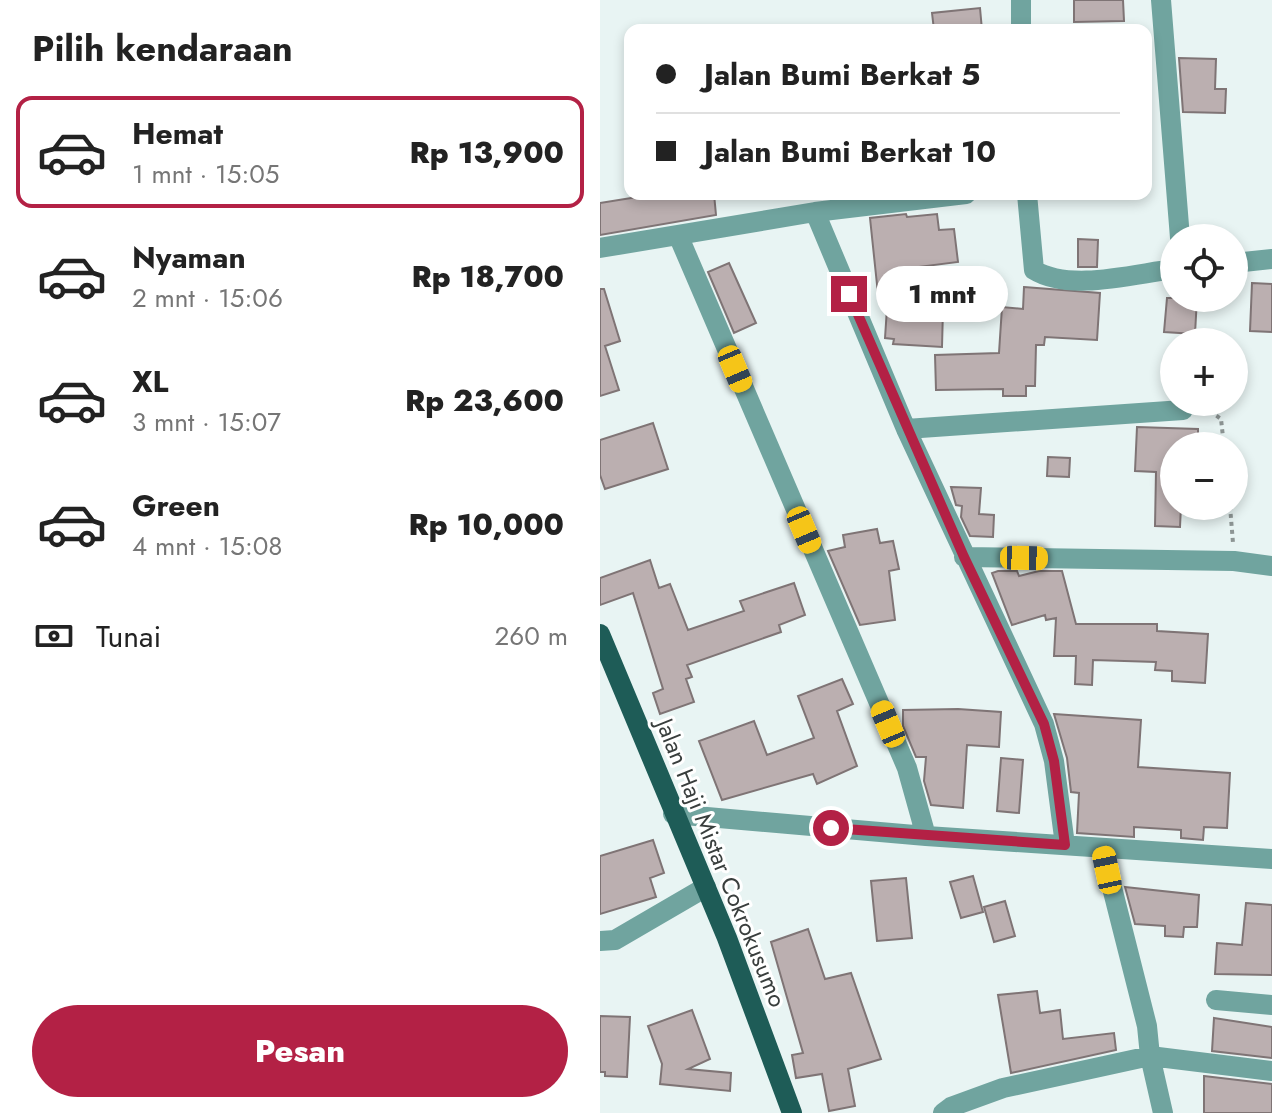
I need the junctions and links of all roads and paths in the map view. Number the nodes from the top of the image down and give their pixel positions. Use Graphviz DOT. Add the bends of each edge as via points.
graph roads {
  1 [pos="1021,0"];
  2 [pos="1161,0"];
  3 [pos="1021,24"];
  4 [pos="916,200"];
  5 [pos="1028,200"];
  6 [pos="815,212"];
  7 [pos="1179,224"];
  8 [pos="678,235"];
  9 [pos="600,248"];
  10 [pos="1272,259"];
  11 [pos="1248,262"];
  12 [pos="1160,271"];
  13 [pos="1160,412"];
  14 [pos="906,429"];
  15 [pos="1231,520"];
  16 [pos="964,557"];
  17 [pos="1234,561"];
  18 [pos="1272,566"];
  19 [pos="600,634"];
  20 [pos="673,814"];
  21 [pos="926,836"];
  22 [pos="1065,845"];
  23 [pos="1102,848"];
  24 [pos="1272,859"];
  25 [pos="706,887"];
  26 [pos="600,941"];
  27 [pos="1216,1000"];
  28 [pos="1272,1005"];
  29 [pos="1150,1056"];
  30 [pos="1272,1071"];
  31 [pos="792,1113"];
  32 [pos="943,1113"];
  33 [pos="1163,1113"];
  1 -- 3 [label="street"];
  2 -- 7 [label="street"];
  4 -- 6 [label="street"];
  5 -- 12 [label="street" via="1034,270 1047,278"];
  6 -- 8 [label="street"];
  6 -- 14 [label="street"];
  8 -- 9 [label="street"];
  8 -- 21 [label="street" via="907,768"];
  10 -- 11 [label="street"];
  13 -- 14 [label="street"];
  14 -- 16 [label="street"];
  15 -- 17 [label="path"];
  16 -- 17 [label="street"];
  16 -- 22 [label="street" via="1044,724"];
  17 -- 18 [label="street"];
  19 -- 20 [label="main road, Jalan Haji Mistar Cokrokusumo"];
  20 -- 21 [label="street"];
  20 -- 25 [label="main road, Jalan Haji Mistar Cokrokusumo"];
  21 -- 22 [label="street"];
  22 -- 23 [label="street"];
  23 -- 24 [label="street"];
  23 -- 29 [label="street"];
  25 -- 26 [label="street" via="615,940"];
  25 -- 31 [label="main road, Jalan Haji Mistar Cokrokusumo"];
  27 -- 28 [label="street"];
  29 -- 30 [label="street"];
  29 -- 32 [label="street" via="1003,1088"];
  29 -- 33 [label="street"];
}
